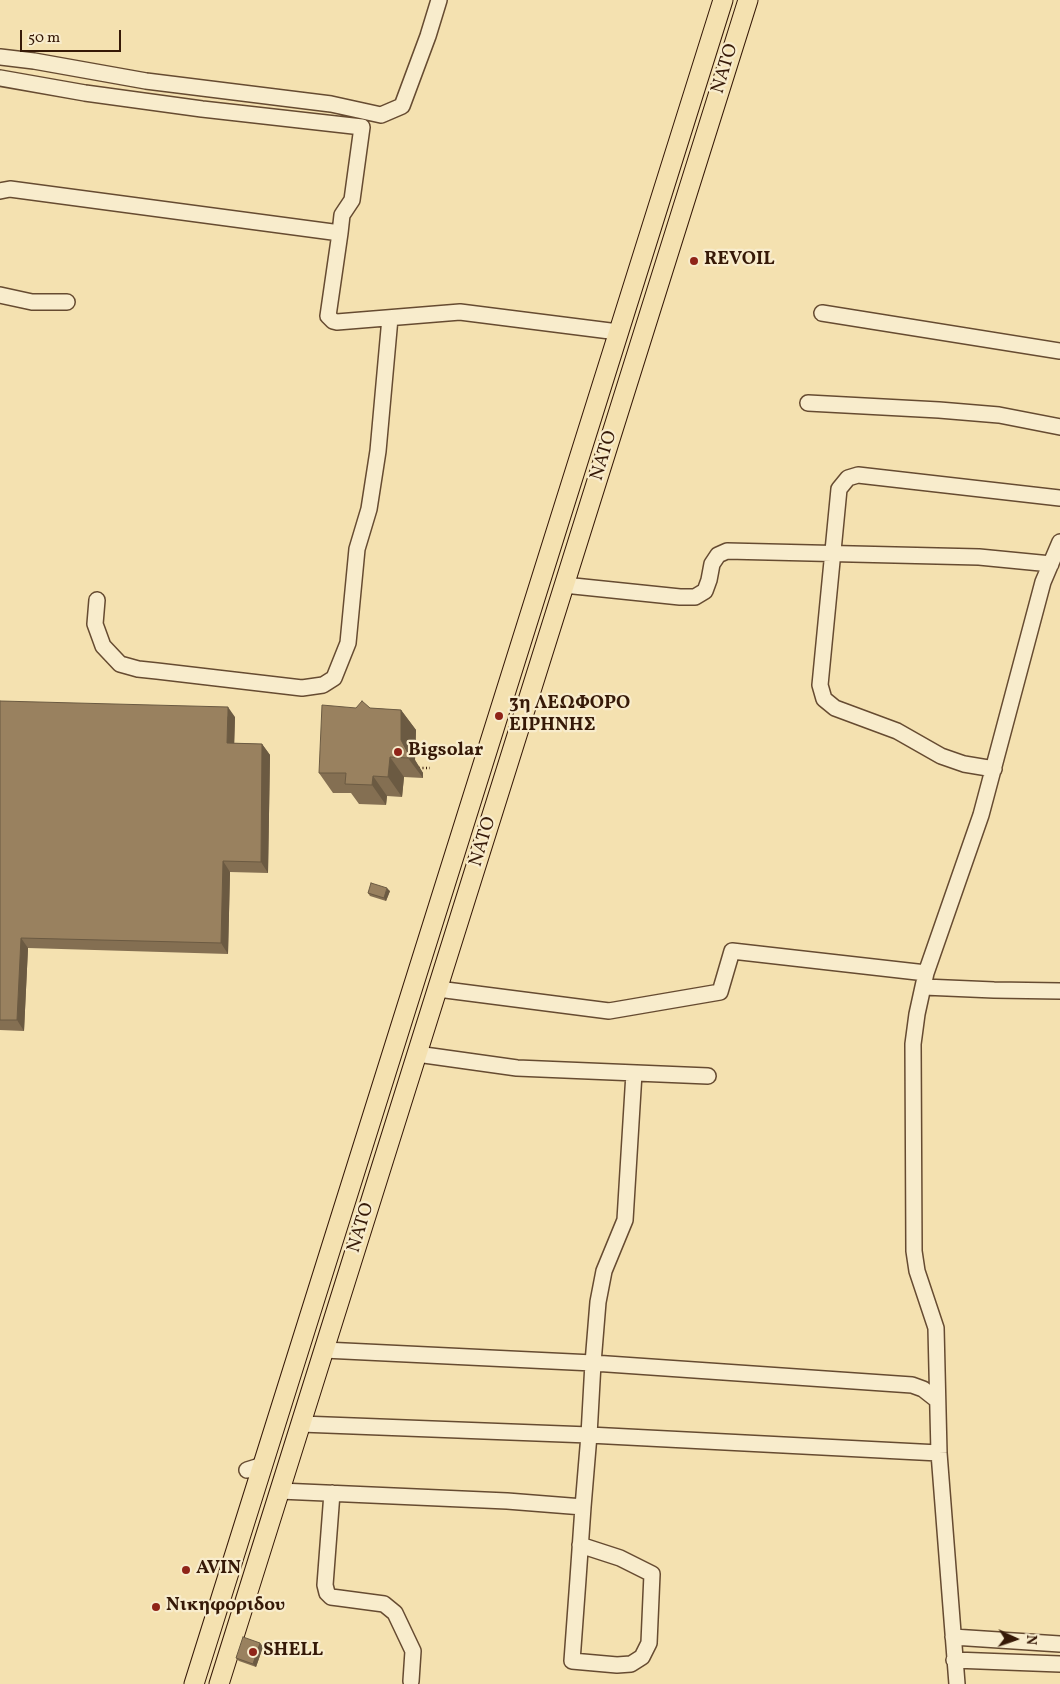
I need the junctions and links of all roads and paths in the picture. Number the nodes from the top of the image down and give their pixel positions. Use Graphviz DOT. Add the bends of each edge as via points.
graph roads {
  1 [pos="439,0"];
  2 [pos="723,0"];
  3 [pos="748,0"];
  4 [pos="0,57"];
  5 [pos="0,78"];
  6 [pos="3,187"];
  7 [pos="340,233"];
  8 [pos="0,295"];
  9 [pos="67,302"];
  10 [pos="822,313"];
  11 [pos="390,318"];
  12 [pos="618,332"];
  13 [pos="1060,351"];
  14 [pos="808,403"];
  15 [pos="1060,427"];
  16 [pos="1060,498"];
  17 [pos="1060,542"];
  18 [pos="832,554"];
  19 [pos="1050,564"];
  20 [pos="564,585"];
  21 [pos="97,600"];
  22 [pos="420,768"];
  23 [pos="430,768"];
  24 [pos="994,769"];
  25 [pos="925,980"];
  26 [pos="438,989"];
  27 [pos="1060,991"];
  28 [pos="417,1054"];
  29 [pos="634,1073"];
  30 [pos="708,1076"];
  31 [pos="324,1350"];
  32 [pos="593,1363"];
  33 [pos="936,1400"];
  34 [pos="301,1424"];
  35 [pos="589,1435"];
  36 [pos="939,1453"];
  37 [pos="280,1491"];
  38 [pos="332,1493"];
  39 [pos="583,1507"];
  40 [pos="580,1545"];
  41 [pos="953,1638"];
  42 [pos="1060,1644"];
  43 [pos="954,1660"];
  44 [pos="1060,1664"];
  45 [pos="411,1681"];
  46 [pos="194,1684"];
  47 [pos="219,1684"];
  48 [pos="957,1684"];
  1 -- 4 [label="street" via="402,106 381,115 331,104 146,81"];
  2 -- 12 [label="main road, ΝΑΤΟ"];
  3 -- 20 [label="main road, ΝΑΤΟ"];
  5 -- 7 [label="street" via="202,109 362,126 352,200 342,215"];
  6 -- 7 [label="street"];
  7 -- 11 [label="street" via="328,316 337,322"];
  8 -- 9 [label="street" via="32,302"];
  10 -- 13 [label="street"];
  11 -- 12 [label="street" via="460,312"];
  11 -- 21 [label="street" via="378,451 369,508 357,549 348,643 334,678 323,685 302,688 138,669 120,664 103,646 94,624"];
  12 -- 46 [label="main road, ΝΑΤΟ" via="255,1468"];
  14 -- 15 [label="street" via="999,415"];
  16 -- 18 [label="street" via="853,476 839,489"];
  17 -- 19 [label="street"];
  18 -- 19 [label="street" via="979,557"];
  18 -- 20 [label="street" via="727,551 718,555 712,564 705,591 695,597"];
  18 -- 24 [label="street" via="820,685 824,699 835,708 897,731 941,756"];
  19 -- 24 [label="street"];
  20 -- 26 [label="main road, ΝΑΤΟ"];
  22 -- 23 [label="path"];
  24 -- 25 [label="street"];
  25 -- 26 [label="street" via="732,951 720,992 609,1011"];
  25 -- 27 [label="street" via="994,990"];
  25 -- 33 [label="street" via="913,1044 914,1251 917,1271 936,1328"];
  26 -- 28 [label="main road, ΝΑΤΟ"];
  28 -- 29 [label="street" via="517,1068"];
  28 -- 31 [label="main road, ΝΑΤΟ"];
  29 -- 30 [label="street"];
  29 -- 32 [label="street" via="625,1220 604,1271"];
  31 -- 32 [label="street"];
  31 -- 34 [label="main road, ΝΑΤΟ"];
  32 -- 33 [label="street" via="912,1385"];
  32 -- 35 [label="street"];
  33 -- 36 [label="street"];
  34 -- 35 [label="street"];
  34 -- 37 [label="main road, ΝΑΤΟ"];
  35 -- 36 [label="street"];
  35 -- 39 [label="street"];
  36 -- 41 [label="street"];
  37 -- 38 [label="street"];
  37 -- 47 [label="main road, ΝΑΤΟ"];
  38 -- 39 [label="street"];
  38 -- 45 [label="street" via="326,1593 384,1604 396,1613 413,1651"];
  39 -- 40 [label="street"];
  40 -- 40 [label="street" via="572,1661 631,1664 642,1657 649,1643 652,1574 620,1558"];
  41 -- 42 [label="street"];
  41 -- 43 [label="street"];
  43 -- 44 [label="street"];
  43 -- 48 [label="street"];
}
